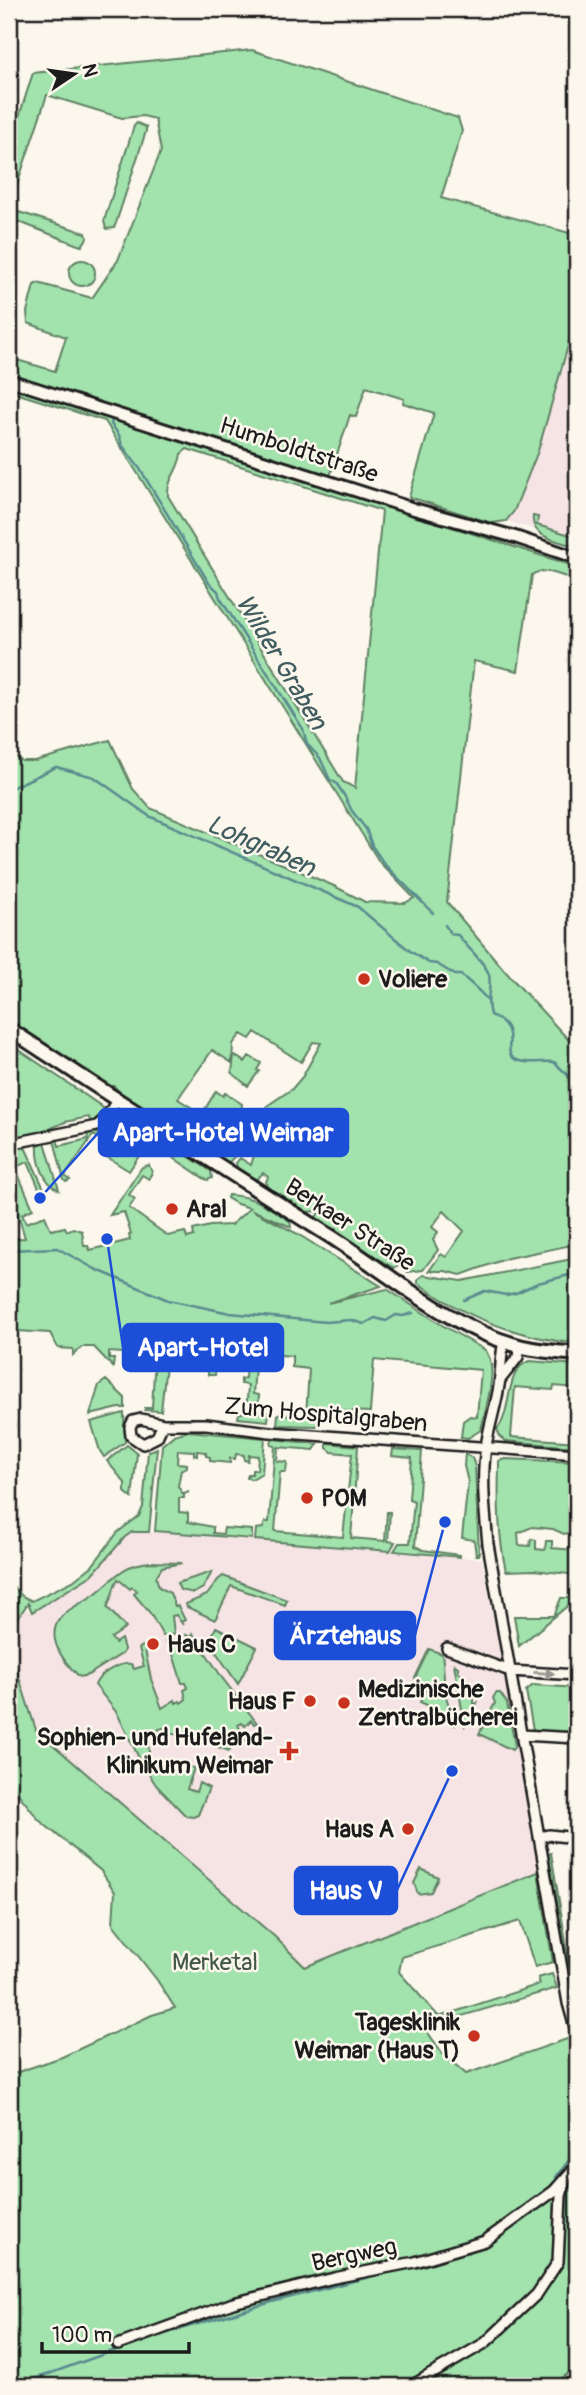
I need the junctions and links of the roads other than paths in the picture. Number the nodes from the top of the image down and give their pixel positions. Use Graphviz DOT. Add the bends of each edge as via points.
graph roads {
  1 [pos="9,380"];
  2 [pos="577,558"];
  3 [pos="9,1029"];
  4 [pos="117,1100"];
  5 [pos="9,1144"];
  6 [pos="504,1341"];
  7 [pos="520,1346"];
  8 [pos="577,1354"];
  9 [pos="500,1380"];
  10 [pos="163,1424"];
  11 [pos="486,1447"];
  12 [pos="577,1454"];
  13 [pos="447,1648"];
  14 [pos="510,1671"];
  15 [pos="577,1675"];
  16 [pos="521,1735"];
  17 [pos="577,1738"];
  18 [pos="539,1837"];
  19 [pos="577,1838"];
  20 [pos="577,2035"];
  21 [pos="577,2165"];
  22 [pos="567,2176"];
  23 [pos="118,2345"];
  24 [pos="411,2386"];
  1 -- 2 [label="street, Humboldtstraße"];
  3 -- 4 [label="main road, Berkaer Straße"];
  4 -- 5 [label="street" via="97,1126"];
  4 -- 6 [label="main road, Berkaer Straße" via="442,1310"];
  6 -- 7 [label="main road, Berkaer Straße"];
  6 -- 9 [label="street"];
  7 -- 8 [label="main road, Berkaer Straße"];
  7 -- 9 [label="street" via="518,1357"];
  9 -- 11 [label="street"];
  10 -- 11 [label="street, Zum Hospitalgraben"];
  11 -- 12 [label="street, Zum Hospitalgraben"];
  11 -- 14 [label="street" via="488,1544"];
  13 -- 14 [label="street"];
  14 -- 15 [label="street, one-way"];
  14 -- 16 [label="street"];
  16 -- 17 [label="street"];
  16 -- 18 [label="street"];
  18 -- 19 [label="street"];
  18 -- 20 [label="street"];
  21 -- 22 [label="street, Bergweg"];
  22 -- 23 [label="street, Bergweg" via="554,2191 485,2241 415,2262 233,2303"];
  22 -- 24 [label="street" via="561,2196 558,2262 528,2305 485,2343"];
}
